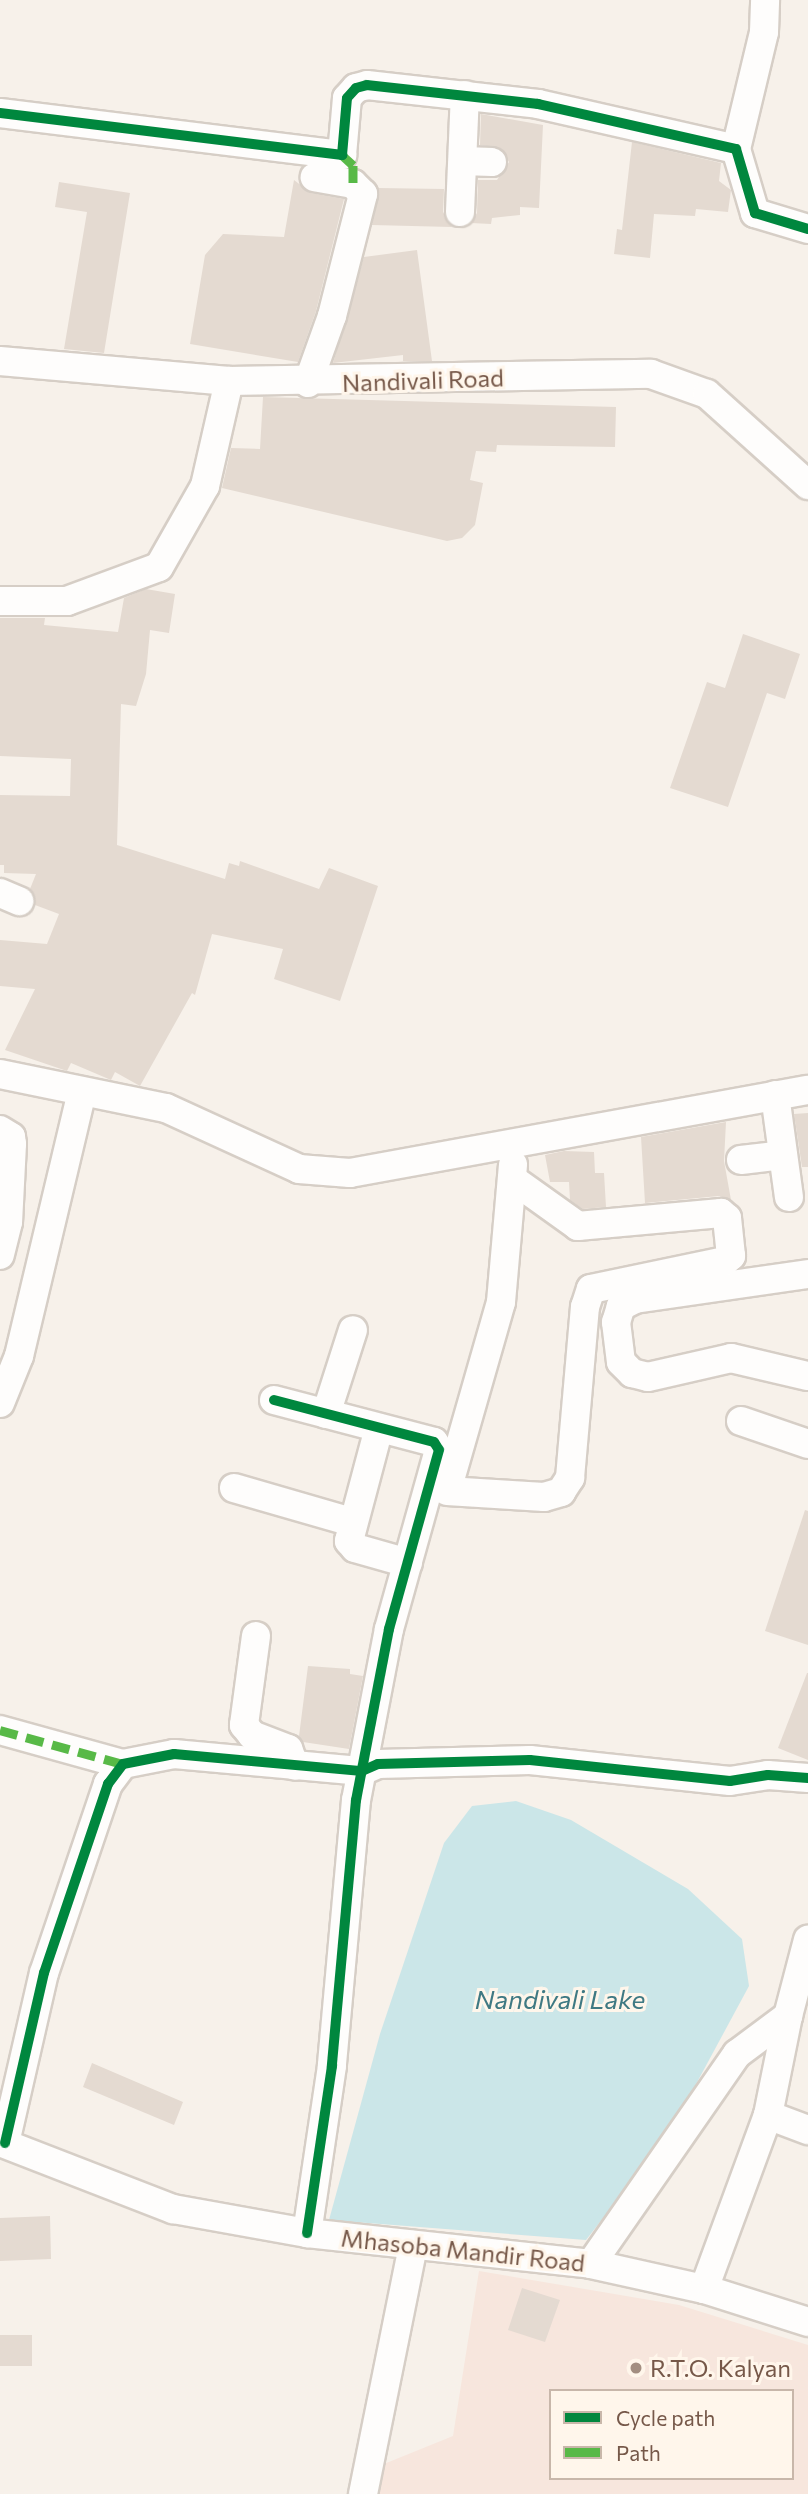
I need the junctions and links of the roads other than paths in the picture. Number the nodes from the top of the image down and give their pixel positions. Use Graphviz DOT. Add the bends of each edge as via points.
graph roads {
  1 [pos="765,0"];
  2 [pos="465,94"];
  3 [pos="0,113"];
  4 [pos="736,149"];
  5 [pos="463,160"];
  6 [pos="492,162"];
  7 [pos="315,177"];
  8 [pos="460,212"];
  9 [pos="808,229"];
  10 [pos="0,361"];
  11 [pos="229,382"];
  12 [pos="308,383"];
  13 [pos="808,485"];
  14 [pos="0,601"];
  15 [pos="0,1073"];
  16 [pos="808,1090"];
  17 [pos="82,1091"];
  18 [pos="775,1095"];
  19 [pos="0,1130"];
  20 [pos="514,1144"];
  21 [pos="783,1155"];
  22 [pos="741,1160"];
  23 [pos="512,1179"];
  24 [pos="789,1198"];
  25 [pos="0,1255"];
  26 [pos="808,1274"];
  27 [pos="353,1329"];
  28 [pos="808,1376"];
  29 [pos="274,1400"];
  30 [pos="0,1403"];
  31 [pos="326,1414"];
  32 [pos="741,1421"];
  33 [pos="379,1428"];
  34 [pos="808,1444"];
  35 [pos="234,1489"];
  36 [pos="447,1491"];
  37 [pos="352,1522"];
  38 [pos="408,1563"];
  39 [pos="256,1636"];
  40 [pos="0,1730"];
  41 [pos="123,1764"];
  42 [pos="295,1766"];
  43 [pos="370,1767"];
  44 [pos="808,1778"];
  45 [pos="808,1940"];
  46 [pos="788,2016"];
  47 [pos="768,2115"];
  48 [pos="808,2130"];
  49 [pos="2,2142"];
  50 [pos="307,2233"];
  51 [pos="413,2245"];
  52 [pos="591,2264"];
  53 [pos="704,2289"];
  54 [pos="808,2322"];
  55 [pos="363,2494"];
  1 -- 4 [label="street" via="764,32"];
  2 -- 3 [label="street" via="368,85 356,88 347,98 342,155"];
  2 -- 4 [label="street" via="609,117"];
  2 -- 5 [label="street"];
  4 -- 9 [label="street" via="755,213"];
  5 -- 6 [label="street"];
  5 -- 8 [label="street"];
  7 -- 12 [label="street" via="353,184 363,194 332,316"];
  10 -- 11 [label="street, Nandivali Road"];
  11 -- 12 [label="street, Nandivali Road"];
  11 -- 14 [label="street" via="205,486 159,567 67,601"];
  12 -- 13 [label="street, Nandivali Road" via="651,374 707,394"];
  15 -- 17 [label="street"];
  16 -- 18 [label="street"];
  17 -- 20 [label="street" via="166,1108 299,1169 350,1173"];
  17 -- 30 [label="street" via="19,1356"];
  18 -- 20 [label="street"];
  18 -- 21 [label="street"];
  19 -- 25 [label="street" via="11,1137 12,1144 8,1222"];
  20 -- 23 [label="street"];
  21 -- 22 [label="street"];
  21 -- 24 [label="street"];
  23 -- 36 [label="street" via="501,1302"];
  23 -- 36 [label="street" via="578,1226 721,1213 727,1218 731,1256 592,1289 585,1307 570,1478 561,1492 544,1497"];
  26 -- 28 [label="street" via="635,1299 621,1306 616,1322 621,1362 632,1373 648,1377 731,1358"];
  27 -- 31 [label="street"];
  29 -- 31 [label="street"];
  31 -- 33 [label="street"];
  32 -- 34 [label="street"];
  33 -- 37 [label="street"];
  33 -- 38 [label="street" via="438,1446"];
  35 -- 37 [label="street"];
  36 -- 43 [label="street"];
  37 -- 38 [label="street" via="352,1546"];
  38 -- 43 [label="street" via="389,1629"];
  39 -- 42 [label="street" via="244,1725 253,1735 288,1749"];
  40 -- 41 [label="street"];
  41 -- 42 [label="street" via="174,1755"];
  41 -- 49 [label="street" via="108,1784 44,1973"];
  42 -- 43 [label="street"];
  43 -- 44 [label="street" via="530,1760 730,1781 768,1776"];
  43 -- 50 [label="street" via="348,1850 332,2067"];
  45 -- 46 [label="street"];
  46 -- 47 [label="street"];
  46 -- 52 [label="street" via="737,2054"];
  47 -- 48 [label="street"];
  47 -- 53 [label="street"];
  49 -- 50 [label="street, Mhasoba Mandir Road" via="173,2209"];
  50 -- 51 [label="street, Mhasoba Mandir Road"];
  51 -- 52 [label="street, Mhasoba Mandir Road"];
  51 -- 55 [label="street"];
  52 -- 53 [label="street, Mhasoba Mandir Road"];
  53 -- 54 [label="street, Mhasoba Mandir Road"];
}
